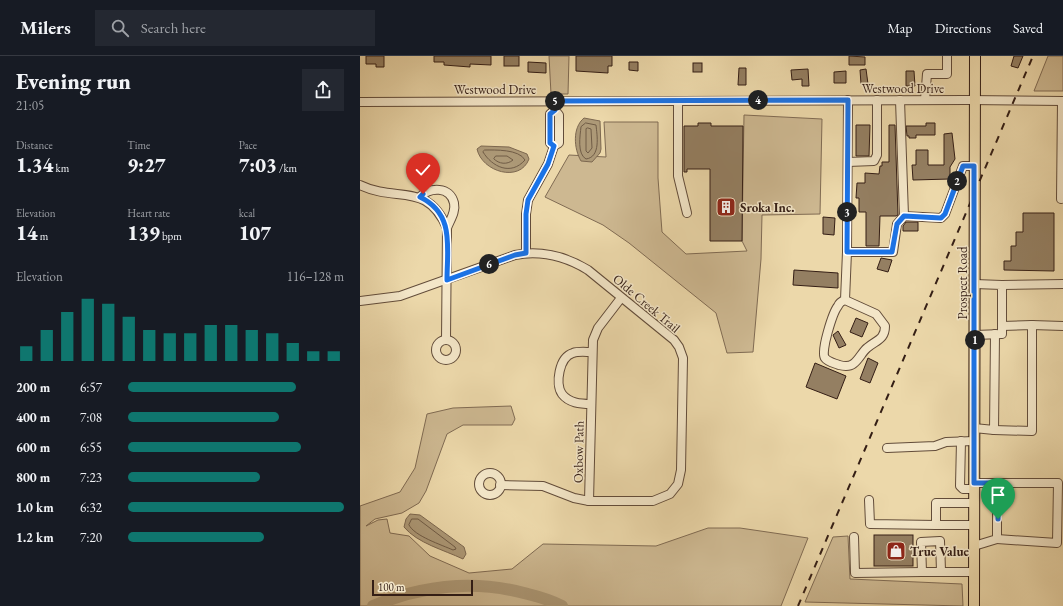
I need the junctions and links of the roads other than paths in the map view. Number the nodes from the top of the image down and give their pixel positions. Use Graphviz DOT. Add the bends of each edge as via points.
graph roads {
  1 [pos="947,56"];
  2 [pos="975,56"];
  3 [pos="848,100"];
  4 [pos="877,100"];
  5 [pos="900,100"];
  6 [pos="925,100"];
  7 [pos="975,100"];
  8 [pos="554,101"];
  9 [pos="678,101"];
  10 [pos="1062,101"];
  11 [pos="360,102"];
  12 [pos="848,162"];
  13 [pos="974,166"];
  14 [pos="360,184"];
  15 [pos="420,197"];
  16 [pos="1061,199"];
  17 [pos="687,213"];
  18 [pos="904,216"];
  19 [pos="447,228"];
  20 [pos="847,252"];
  21 [pos="526,253"];
  22 [pos="447,280"];
  23 [pos="975,284"];
  24 [pos="1063,284"];
  25 [pos="1002,285"];
  26 [pos="621,298"];
  27 [pos="845,300"];
  28 [pos="360,301"];
  29 [pos="1032,325"];
  30 [pos="1002,326"];
  31 [pos="1063,326"];
  32 [pos="995,334"];
  33 [pos="975,335"];
  34 [pos="446,340"];
  35 [pos="591,352"];
  36 [pos="591,404"];
  37 [pos="974,428"];
  38 [pos="994,430"];
  39 [pos="974,440"];
  40 [pos="961,441"];
  41 [pos="887,448"];
  42 [pos="998,483"];
  43 [pos="500,485"];
  44 [pos="974,486"];
  45 [pos="869,500"];
  46 [pos="589,501"];
  47 [pos="974,503"];
  48 [pos="936,525"];
  49 [pos="974,525"];
  50 [pos="854,537"];
  51 [pos="998,539"];
  52 [pos="974,546"];
  53 [pos="941,571"];
  54 [pos="922,572"];
  55 [pos="974,572"];
  56 [pos="974,606"];
  1 -- 6 [label="street" via="947,74 927,74"];
  2 -- 7 [label="main road, Prospect Road"];
  3 -- 4 [label="street, Westwood Drive"];
  3 -- 9 [label="street, Westwood Drive"];
  3 -- 12 [label="street"];
  4 -- 5 [label="street, Westwood Drive"];
  4 -- 12 [label="street" via="877,155 874,161"];
  5 -- 6 [label="street, Westwood Drive"];
  5 -- 18 [label="street"];
  6 -- 7 [label="street, Westwood Drive"];
  7 -- 10 [label="street, Westwood Drive"];
  7 -- 13 [label="main road, Prospect Road"];
  8 -- 9 [label="street, Westwood Drive"];
  8 -- 11 [label="street, Westwood Drive"];
  8 -- 21 [label="street" via="555,110 559,115 559,143 554,146 548,164 528,200"];
  9 -- 17 [label="street" via="678,176"];
  10 -- 16 [label="street"];
  12 -- 20 [label="street"];
  13 -- 18 [label="street" via="963,166 945,214 941,218"];
  13 -- 23 [label="main road, Prospect Road"];
  14 -- 15 [label="street" via="379,191"];
  15 -- 19 [label="street" via="432,204 442,215"];
  15 -- 19 [label="street" via="434,189 450,196 454,202 454,211"];
  18 -- 20 [label="street" via="897,224 892,252"];
  19 -- 22 [label="street"];
  20 -- 27 [label="street"];
  21 -- 22 [label="street, Olde Creek Trail"];
  21 -- 26 [label="street, Olde Creek Trail" via="548,254 575,262"];
  22 -- 28 [label="street, Olde Creek Trail" via="393,298"];
  22 -- 34 [label="street"];
  23 -- 25 [label="street"];
  23 -- 33 [label="main road, Prospect Road"];
  24 -- 25 [label="street"];
  25 -- 30 [label="street"];
  26 -- 35 [label="street, Oxbow Path" via="598,328"];
  26 -- 46 [label="street, Olde Creek Trail" via="667,333 681,352 681,470 678,484 670,494 653,501"];
  27 -- 27 [label="street" via="834,312 823,355 831,362 848,366 853,365 867,348 880,342 884,336 885,326 876,314"];
  29 -- 30 [label="street"];
  29 -- 31 [label="street"];
  29 -- 38 [label="street" via="1032,431"];
  30 -- 32 [label="street" via="1002,334"];
  32 -- 33 [label="street"];
  32 -- 38 [label="street"];
  33 -- 37 [label="main road, Prospect Road"];
  35 -- 36 [label="street, Oxbow Path"];
  35 -- 36 [label="street, Oxbow Path" via="573,352 567,356 559,377 560,389 566,397 578,404"];
  36 -- 46 [label="street, Oxbow Path"];
  37 -- 38 [label="street"];
  37 -- 39 [label="main road, Prospect Road"];
  39 -- 40 [label="street"];
  39 -- 44 [label="main road, Prospect Road"];
  40 -- 41 [label="street" via="935,446"];
  40 -- 44 [label="street" via="960,486 963,489"];
  42 -- 44 [label="street"];
  42 -- 51 [label="street"];
  42 -- 51 [label="street" via="1058,483 1057,543"];
  43 -- 46 [label="street, Olde Creek Trail" via="543,486"];
  44 -- 47 [label="main road, Prospect Road"];
  45 -- 48 [label="street" via="870,524"];
  47 -- 48 [label="street" via="936,503"];
  47 -- 49 [label="main road, Prospect Road"];
  48 -- 49 [label="street"];
  49 -- 52 [label="main road, Prospect Road"];
  50 -- 54 [label="street" via="855,573"];
  51 -- 52 [label="street"];
  52 -- 55 [label="main road, Prospect Road"];
  53 -- 54 [label="street"];
  53 -- 54 [label="street" via="940,541 921,542"];
  53 -- 55 [label="street"];
  55 -- 56 [label="main road, Prospect Road"];
}
